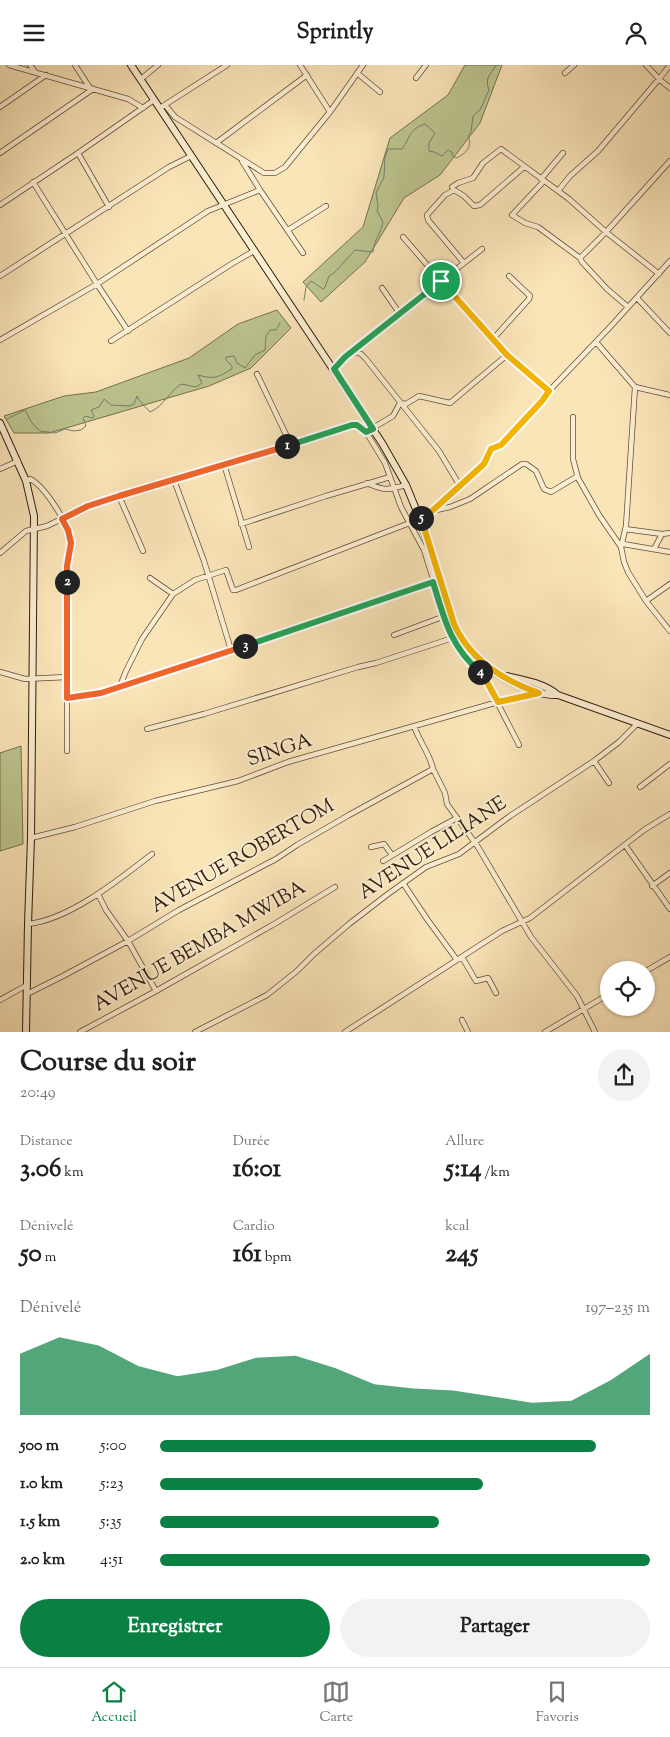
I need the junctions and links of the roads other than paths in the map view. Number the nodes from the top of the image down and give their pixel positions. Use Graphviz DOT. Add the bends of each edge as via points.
graph roads {
  1 [pos="8,65"];
  2 [pos="30,65"];
  3 [pos="75,65"];
  4 [pos="131,65"];
  5 [pos="158,65"];
  6 [pos="227,65"];
  7 [pos="300,65"];
  8 [pos="363,65"];
  9 [pos="426,65"];
  10 [pos="574,65"];
  11 [pos="646,65"];
  12 [pos="670,65"];
  13 [pos="35,72"];
  14 [pos="357,73"];
  15 [pos="565,73"];
  16 [pos="46,75"];
  17 [pos="306,75"];
  18 [pos="416,78"];
  19 [pos="141,79"];
  20 [pos="659,79"];
  21 [pos="91,88"];
  22 [pos="670,88"];
  23 [pos="380,92"];
  24 [pos="154,100"];
  25 [pos="0,107"];
  26 [pos="162,107"];
  27 [pos="143,108"];
  28 [pos="330,111"];
  29 [pos="216,143"];
  30 [pos="0,153"];
  31 [pos="78,153"];
  32 [pos="563,153"];
  33 [pos="191,156"];
  34 [pos="242,159"];
  35 [pos="670,161"];
  36 [pos="524,167"];
  37 [pos="542,180"];
  38 [pos="34,182"];
  39 [pos="452,187"];
  40 [pos="260,190"];
  41 [pos="558,191"];
  42 [pos="0,205"];
  43 [pos="223,205"];
  44 [pos="326,206"];
  45 [pos="109,207"];
  46 [pos="288,230"];
  47 [pos="606,232"];
  48 [pos="66,234"];
  49 [pos="403,237"];
  50 [pos="482,249"];
  51 [pos="254,251"];
  52 [pos="303,253"];
  53 [pos="580,258"];
  54 [pos="670,261"];
  55 [pos="464,263"];
  56 [pos="659,274"];
  57 [pos="0,275"];
  58 [pos="509,276"];
  59 [pos="441,281"];
  60 [pos="97,284"];
  61 [pos="382,288"];
  62 [pos="637,298"];
  63 [pos="628,307"];
  64 [pos="400,313"];
  65 [pos="128,331"];
  66 [pos="670,333"];
  67 [pos="493,339"];
  68 [pos="0,340"];
  69 [pos="111,341"];
  70 [pos="596,342"];
  71 [pos="353,351"];
  72 [pos="507,355"];
  73 [pos="334,369"];
  74 [pos="257,375"];
  75 [pos="635,387"];
  76 [pos="549,391"];
  77 [pos="670,395"];
  78 [pos="400,403"];
  79 [pos="573,417"];
  80 [pos="0,423"];
  81 [pos="369,430"];
  82 [pos="291,445"];
  83 [pos="18,461"];
  84 [pos="224,464"];
  85 [pos="0,469"];
  86 [pos="390,477"];
  87 [pos="578,478"];
  88 [pos="174,480"];
  89 [pos="26,481"];
  90 [pos="368,483"];
  91 [pos="406,485"];
  92 [pos="460,486"];
  93 [pos="394,488"];
  94 [pos="119,496"];
  95 [pos="432,511"];
  96 [pos="62,519"];
  97 [pos="420,519"];
  98 [pos="410,523"];
  99 [pos="241,524"];
  100 [pos="34,529"];
  101 [pos="626,529"];
  102 [pos="662,533"];
  103 [pos="670,533"];
  104 [pos="622,545"];
  105 [pos="249,547"];
  106 [pos="654,549"];
  107 [pos="144,551"];
  108 [pos="670,552"];
  109 [pos="0,553"];
  110 [pos="208,575"];
  111 [pos="150,578"];
  112 [pos="440,579"];
  113 [pos="433,582"];
  114 [pos="670,584"];
  115 [pos="174,594"];
  116 [pos="646,601"];
  117 [pos="447,615"];
  118 [pos="670,631"];
  119 [pos="394,635"];
  120 [pos="459,636"];
  121 [pos="452,639"];
  122 [pos="231,650"];
  123 [pos="487,667"];
  124 [pos="1,673"];
  125 [pos="483,675"];
  126 [pos="501,675"];
  127 [pos="67,677"];
  128 [pos="32,679"];
  129 [pos="120,686"];
  130 [pos="539,693"];
  131 [pos="558,695"];
  132 [pos="67,698"];
  133 [pos="498,702"];
  134 [pos="638,723"];
  135 [pos="414,726"];
  136 [pos="147,729"];
  137 [pos="670,735"];
  138 [pos="519,745"];
  139 [pos="67,751"];
  140 [pos="594,761"];
  141 [pos="670,764"];
  142 [pos="433,769"];
  143 [pos="609,783"];
  144 [pos="640,787"];
  145 [pos="670,814"];
  146 [pos="457,819"];
  147 [pos="31,838"];
  148 [pos="474,843"];
  149 [pos="625,845"];
  150 [pos="371,847"];
  151 [pos="152,854"];
  152 [pos="392,855"];
  153 [pos="384,861"];
  154 [pos="670,873"];
  155 [pos="403,883"];
  156 [pos="652,886"];
  157 [pos="335,887"];
  158 [pos="98,894"];
  159 [pos="670,909"];
  160 [pos="521,921"];
  161 [pos="28,924"];
  162 [pos="128,941"];
  163 [pos="670,957"];
  164 [pos="459,959"];
  165 [pos="655,966"];
  166 [pos="27,985"];
  167 [pos="156,991"];
  168 [pos="496,993"];
  169 [pos="27,994"];
  170 [pos="600,1000"];
  171 [pos="0,1001"];
  172 [pos="583,1010"];
  173 [pos="462,1020"];
  174 [pos="204,1030"];
  175 [pos="26,1032"];
  176 [pos="80,1032"];
  177 [pos="195,1032"];
  178 [pos="346,1032"];
  179 [pos="468,1032"];
  180 [pos="545,1032"];
  181 [pos="595,1032"];
  1 -- 13 [label="street"];
  2 -- 13 [label="street"];
  3 -- 21 [label="street"];
  4 -- 19 [label="street"];
  5 -- 19 [label="street"];
  6 -- 26 [label="street"];
  7 -- 17 [label="street"];
  8 -- 14 [label="street"];
  9 -- 18 [label="street"];
  10 -- 15 [label="street"];
  11 -- 20 [label="street"];
  12 -- 20 [label="street"];
  13 -- 16 [label="street"];
  14 -- 23 [label="street"];
  14 -- 28 [label="street"];
  16 -- 21 [label="street"];
  16 -- 25 [label="street"];
  17 -- 28 [label="street"];
  17 -- 29 [label="street"];
  19 -- 24 [label="street"];
  20 -- 22 [label="street"];
  20 -- 41 [label="street" via="598,151"];
  21 -- 27 [label="street" via="128,99"];
  21 -- 30 [label="street"];
  24 -- 26 [label="street"];
  24 -- 27 [label="street"];
  26 -- 29 [label="street"];
  26 -- 33 [label="street"];
  27 -- 31 [label="street"];
  28 -- 34 [label="street" via="279,171 264,173"];
  29 -- 34 [label="street"];
  31 -- 38 [label="street"];
  31 -- 45 [label="street"];
  32 -- 37 [label="street"];
  33 -- 43 [label="street"];
  33 -- 45 [label="street"];
  34 -- 40 [label="street"];
  35 -- 47 [label="street"];
  36 -- 37 [label="street"];
  36 -- 39 [label="street" via="501,149 483,163 474,178"];
  36 -- 55 [label="street" via="480,205 474,206 454,190 445,195 428,215 428,220"];
  37 -- 41 [label="street"];
  37 -- 53 [label="street" via="512,215 538,227"];
  38 -- 42 [label="street"];
  38 -- 48 [label="street"];
  40 -- 43 [label="street"];
  40 -- 46 [label="street"];
  41 -- 47 [label="street"];
  43 -- 51 [label="street"];
  43 -- 60 [label="street" via="208,211"];
  44 -- 46 [label="street"];
  45 -- 48 [label="street"];
  46 -- 52 [label="street"];
  47 -- 53 [label="street"];
  47 -- 56 [label="street"];
  48 -- 57 [label="street"];
  48 -- 60 [label="street"];
  49 -- 59 [label="street"];
  50 -- 55 [label="street"];
  51 -- 65 [label="street"];
  51 -- 73 [label="street"];
  53 -- 63 [label="street"];
  54 -- 56 [label="street"];
  55 -- 59 [label="street"];
  56 -- 62 [label="street"];
  58 -- 67 [label="street" via="530,297"];
  59 -- 64 [label="street"];
  59 -- 67 [label="street"];
  60 -- 65 [label="street"];
  60 -- 68 [label="street"];
  61 -- 64 [label="street"];
  62 -- 63 [label="street"];
  62 -- 66 [label="street"];
  63 -- 70 [label="street"];
  64 -- 71 [label="street"];
  65 -- 69 [label="street"];
  67 -- 72 [label="street"];
  70 -- 75 [label="street"];
  70 -- 76 [label="street"];
  71 -- 73 [label="street"];
  71 -- 78 [label="street" via="361,354"];
  72 -- 76 [label="street"];
  72 -- 78 [label="street" via="450,403 419,396 406,404"];
  73 -- 81 [label="street"];
  74 -- 82 [label="street"];
  75 -- 77 [label="street"];
  75 -- 101 [label="street"];
  76 -- 92 [label="street" via="501,445 491,449 484,464"];
  78 -- 81 [label="street" via="393,416"];
  78 -- 92 [label="street" via="439,451"];
  79 -- 87 [label="street" via="572,459"];
  80 -- 83 [label="street"];
  81 -- 82 [label="street" via="352,425"];
  81 -- 86 [label="street"];
  81 -- 91 [label="street"];
  82 -- 84 [label="street"];
  83 -- 85 [label="street"];
  83 -- 89 [label="street"];
  84 -- 88 [label="street"];
  84 -- 99 [label="street"];
  86 -- 90 [label="street"];
  86 -- 93 [label="street"];
  87 -- 95 [label="street" via="551,492 544,489 536,471 522,464 470,499"];
  87 -- 104 [label="street" via="599,515"];
  88 -- 94 [label="street"];
  88 -- 110 [label="street"];
  89 -- 96 [label="street" via="30,479 41,488"];
  89 -- 100 [label="street"];
  90 -- 93 [label="street" via="379,489"];
  90 -- 99 [label="street"];
  91 -- 93 [label="street"];
  91 -- 97 [label="street"];
  92 -- 95 [label="street"];
  93 -- 98 [label="street"];
  94 -- 96 [label="street"];
  94 -- 107 [label="street"];
  95 -- 97 [label="street"];
  96 -- 100 [label="street"];
  96 -- 127 [label="street" via="71,543 67,566"];
  97 -- 98 [label="street"];
  97 -- 112 [label="street"];
  98 -- 110 [label="street" via="236,590 227,571"];
  98 -- 113 [label="street" via="424,550"];
  99 -- 105 [label="street"];
  100 -- 109 [label="street" via="23,533"];
  100 -- 128 [label="street"];
  101 -- 102 [label="street"];
  101 -- 104 [label="street"];
  102 -- 103 [label="street"];
  102 -- 106 [label="street"];
  104 -- 106 [label="street"];
  104 -- 116 [label="street" via="624,563"];
  106 -- 108 [label="street"];
  110 -- 115 [label="street"];
  110 -- 122 [label="street"];
  111 -- 115 [label="street"];
  112 -- 113 [label="street"];
  112 -- 117 [label="street"];
  113 -- 117 [label="street"];
  113 -- 122 [label="street"];
  114 -- 116 [label="street"];
  115 -- 129 [label="street" via="142,639"];
  116 -- 118 [label="street"];
  117 -- 119 [label="street"];
  117 -- 120 [label="street"];
  117 -- 121 [label="street"];
  120 -- 121 [label="street"];
  120 -- 123 [label="street"];
  121 -- 125 [label="street"];
  121 -- 136 [label="street"];
  122 -- 129 [label="street"];
  123 -- 125 [label="street"];
  123 -- 126 [label="street"];
  124 -- 128 [label="street"];
  125 -- 133 [label="street"];
  126 -- 130 [label="street"];
  126 -- 131 [label="street" via="536,683"];
  127 -- 128 [label="street"];
  127 -- 132 [label="street"];
  128 -- 147 [label="street"];
  129 -- 132 [label="street" via="101,693"];
  130 -- 131 [label="street"];
  130 -- 133 [label="street, SINGA"];
  131 -- 134 [label="street"];
  132 -- 139 [label="street"];
  133 -- 135 [label="street, SINGA"];
  133 -- 138 [label="street"];
  134 -- 137 [label="street"];
  134 -- 140 [label="street, AVENUE LILIANE"];
  135 -- 142 [label="street"];
  135 -- 147 [label="street, SINGA" via="288,762 232,783 155,801"];
  140 -- 143 [label="street"];
  140 -- 148 [label="street, AVENUE LILIANE"];
  141 -- 144 [label="street"];
  142 -- 146 [label="street" via="447,804"];
  142 -- 162 [label="street, AVENUE ROBERTOM"];
  145 -- 149 [label="street"];
  146 -- 148 [label="street"];
  146 -- 152 [label="street"];
  147 -- 161 [label="street"];
  148 -- 155 [label="street, AVENUE LILIANE" via="459,854 426,867"];
  148 -- 160 [label="street"];
  149 -- 156 [label="street"];
  149 -- 160 [label="street" via="536,914"];
  150 -- 152 [label="street" via="384,844"];
  151 -- 158 [label="street"];
  152 -- 153 [label="street"];
  154 -- 156 [label="street"];
  155 -- 164 [label="street"];
  155 -- 174 [label="street, AVENUE LILIANE" via="349,924 280,986"];
  156 -- 159 [label="street"];
  157 -- 167 [label="street, AVENUE BEMBA MWIBA"];
  158 -- 161 [label="street" via="59,915"];
  158 -- 162 [label="street"];
  160 -- 164 [label="street"];
  160 -- 172 [label="street" via="543,955 577,996"];
  161 -- 166 [label="street"];
  162 -- 167 [label="street"];
  162 -- 169 [label="street, AVENUE ROBERTOM"];
  163 -- 165 [label="street"];
  164 -- 168 [label="street" via="476,981 488,978"];
  164 -- 178 [label="street"];
  166 -- 169 [label="street"];
  166 -- 171 [label="street"];
  167 -- 176 [label="street, AVENUE BEMBA MWIBA"];
  169 -- 175 [label="street"];
  170 -- 172 [label="street"];
  172 -- 180 [label="street"];
  172 -- 181 [label="street"];
  173 -- 179 [label="street"];
  174 -- 177 [label="street, AVENUE LILIANE"];
}
